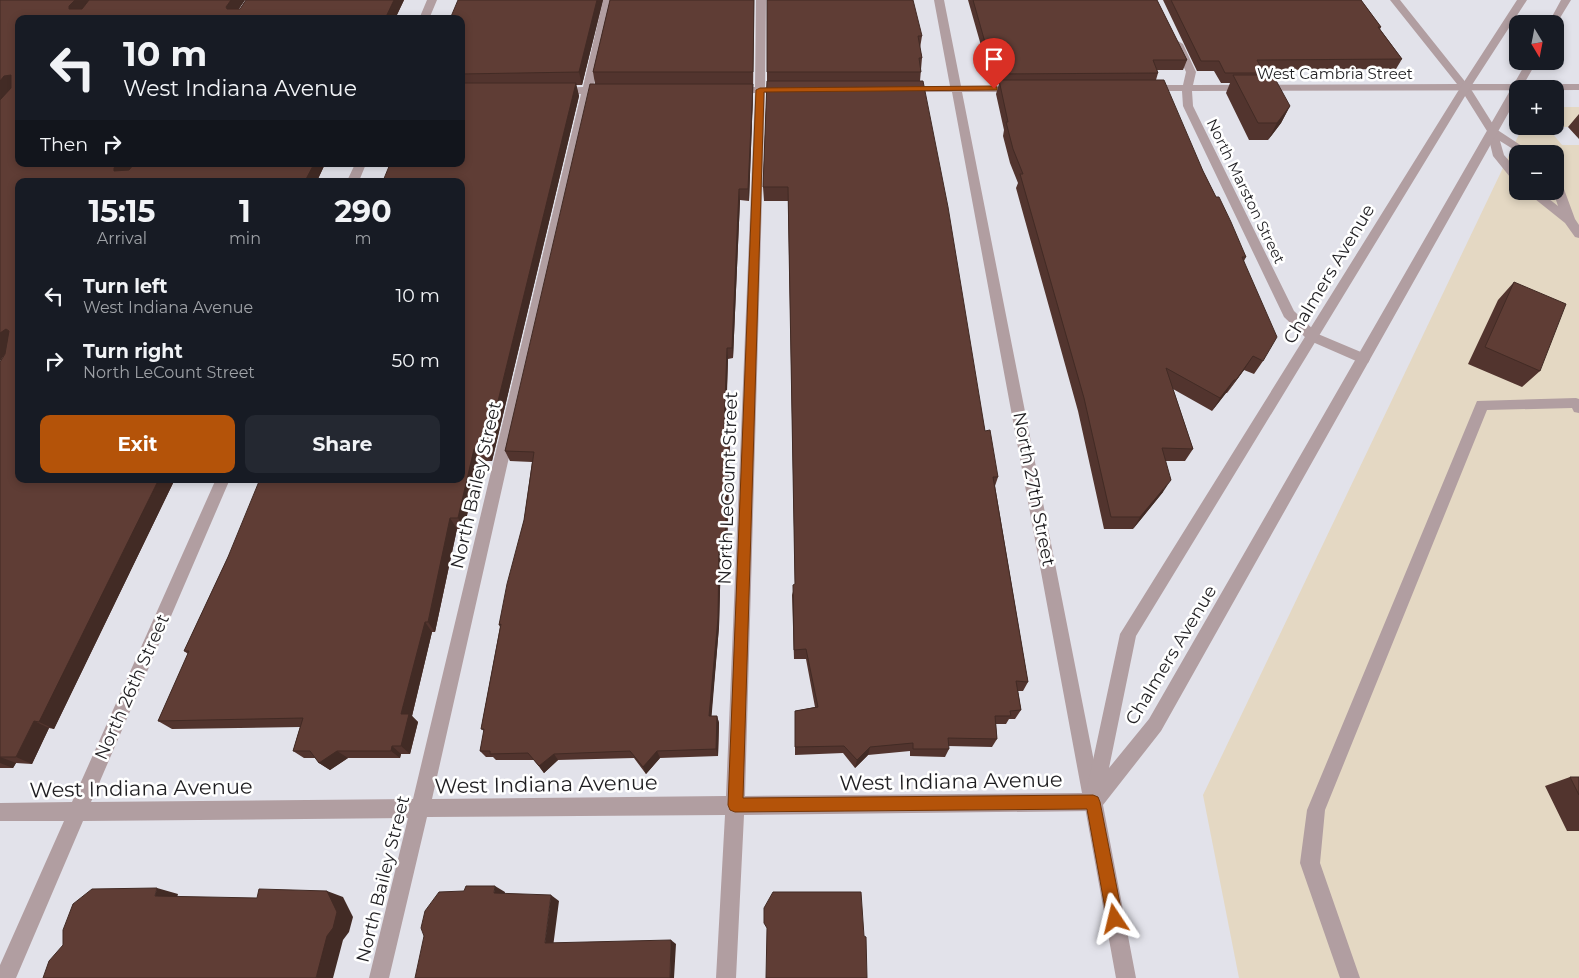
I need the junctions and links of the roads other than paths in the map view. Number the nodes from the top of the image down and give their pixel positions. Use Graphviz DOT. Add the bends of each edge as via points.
graph roads {
  1 [pos="432,0"];
  2 [pos="608,0"];
  3 [pos="761,0"];
  4 [pos="939,0"];
  5 [pos="1394,0"];
  6 [pos="1522,0"];
  7 [pos="1566,0"];
  8 [pos="426,15"];
  9 [pos="1558,15"];
  10 [pos="1172,32"];
  11 [pos="1564,87"];
  12 [pos="1579,87"];
  13 [pos="1141,88"];
  14 [pos="1187,88"];
  15 [pos="1464,88"];
  16 [pos="1509,88"];
  17 [pos="893,89"];
  18 [pos="957,89"];
  19 [pos="1026,89"];
  20 [pos="588,90"];
  21 [pos="617,90"];
  22 [pos="722,90"];
  23 [pos="760,90"];
  24 [pos="799,90"];
  25 [pos="542,91"];
  26 [pos="1509,101"];
  27 [pos="1492,130"];
  28 [pos="1515,145"];
  29 [pos="1509,168"];
  30 [pos="1542,200"];
  31 [pos="1561,200"];
  32 [pos="1568,220"];
  33 [pos="1579,234"];
  34 [pos="1313,338"];
  35 [pos="1363,359"];
  36 [pos="1579,408"];
  37 [pos="221,483"];
  38 [pos="1093,802"];
  39 [pos="735,805"];
  40 [pos="420,808"];
  41 [pos="0,812"];
  42 [pos="77,812"];
  43 [pos="5,978"];
  44 [pos="379,978"];
  45 [pos="726,978"];
  46 [pos="1126,978"];
  47 [pos="1350,978"];
  1 -- 8 [label="street"];
  2 -- 20 [label="street, North Bailey Street"];
  3 -- 23 [label="street, North LeCount Street"];
  4 -- 18 [label="street, North 27th Street"];
  5 -- 15 [label="street"];
  6 -- 15 [label="street, Chalmers Avenue"];
  7 -- 9 [label="street"];
  10 -- 14 [label="street, North Marston Street" via="1191,72"];
  11 -- 12 [label="street, West Cambria Street"];
  13 -- 14 [label="street, West Cambria Street"];
  14 -- 15 [label="street, West Cambria Street"];
  14 -- 34 [label="street, North Marston Street" via="1188,106 1289,314"];
  15 -- 16 [label="street, West Cambria Street"];
  15 -- 27 [label="street"];
  15 -- 34 [label="street, Chalmers Avenue"];
  17 -- 18 [label="street"];
  18 -- 19 [label="street"];
  18 -- 38 [label="street, North 27th Street"];
  20 -- 21 [label="street"];
  20 -- 25 [label="street"];
  20 -- 40 [label="street, North Bailey Street"];
  22 -- 23 [label="street"];
  23 -- 24 [label="street"];
  23 -- 39 [label="street, North LeCount Street"];
  26 -- 27 [label="street, Chalmers Avenue"];
  27 -- 28 [label="street"];
  27 -- 29 [label="street" via="1499,156"];
  27 -- 35 [label="street, Chalmers Avenue"];
  30 -- 32 [label="street"];
  31 -- 32 [label="street"];
  32 -- 33 [label="street"];
  34 -- 35 [label="street, North Marston Street"];
  34 -- 38 [label="street, Chalmers Avenue" via="1128,634"];
  35 -- 38 [label="street, Chalmers Avenue" via="1155,725"];
  36 -- 47 [label="street" via="1576,402 1482,405 1316,810 1310,863"];
  37 -- 42 [label="street, North 26th Street"];
  38 -- 39 [label="street, West Indiana Avenue"];
  38 -- 46 [label="street, North 27th Street"];
  39 -- 40 [label="street, West Indiana Avenue"];
  39 -- 45 [label="street, North LeCount Street"];
  40 -- 42 [label="street, West Indiana Avenue"];
  40 -- 44 [label="street, North Bailey Street"];
  41 -- 42 [label="street, West Indiana Avenue"];
  42 -- 43 [label="street, North 26th Street"];
}
